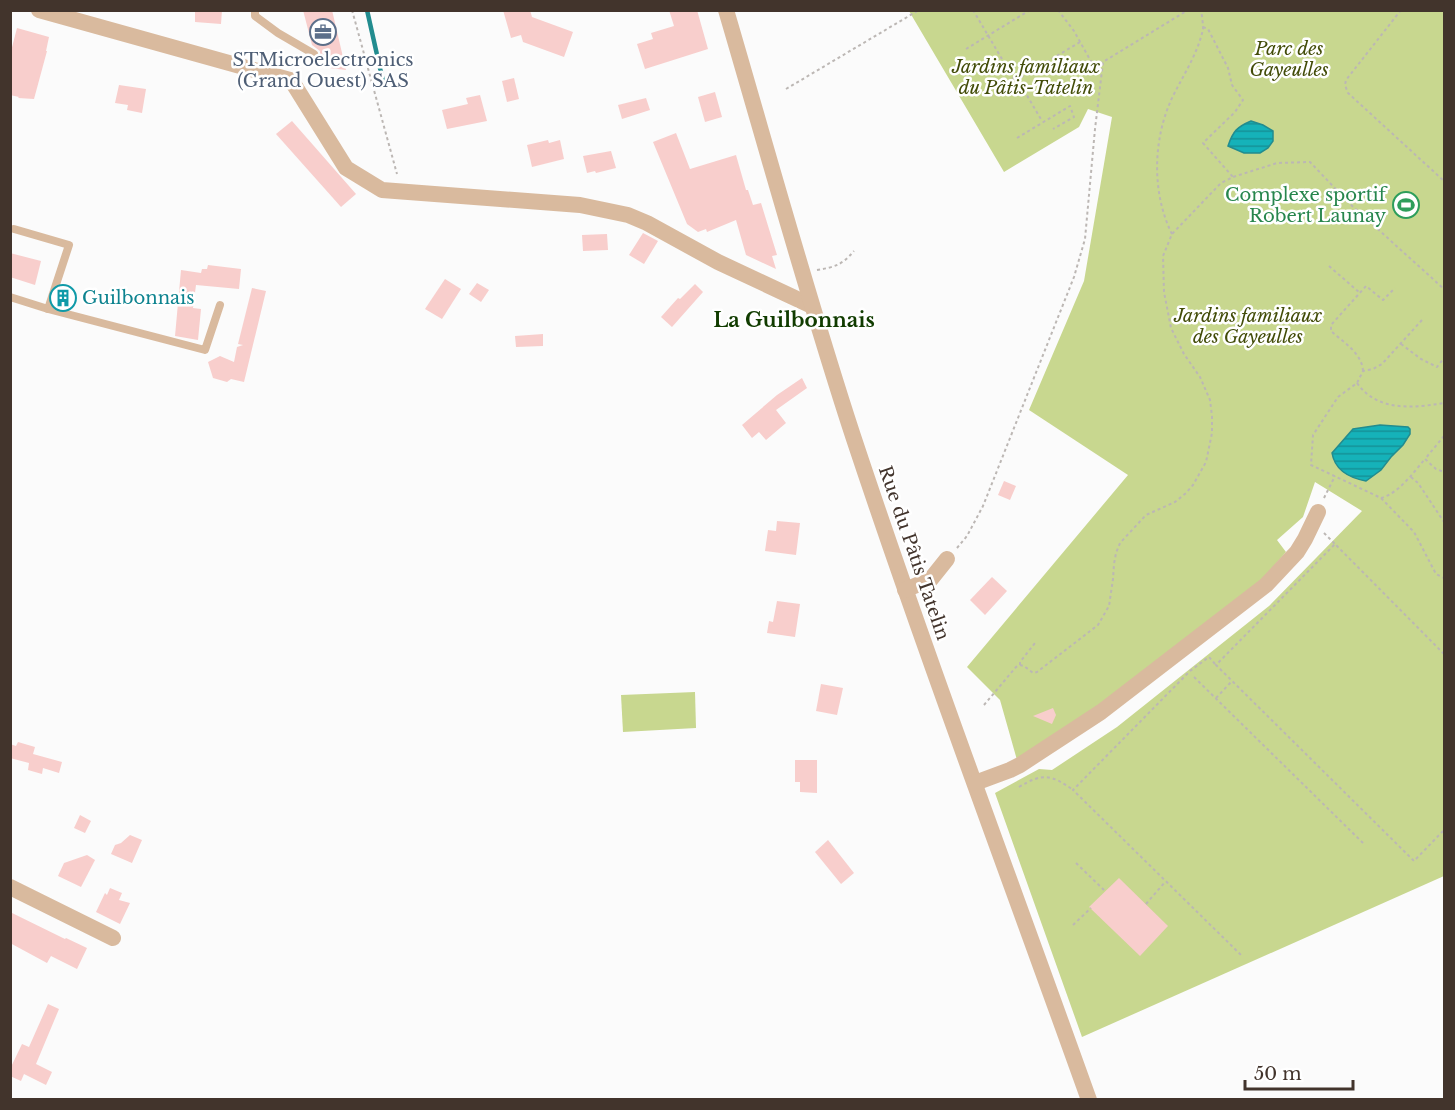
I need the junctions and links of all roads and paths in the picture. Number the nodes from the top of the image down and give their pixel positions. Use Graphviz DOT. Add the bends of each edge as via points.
graph roads {
  1 [pos="39,10"];
  2 [pos="255,10"];
  3 [pos="352,10"];
  4 [pos="726,10"];
  5 [pos="919,10"];
  6 [pos="973,10"];
  7 [pos="1030,10"];
  8 [pos="1058,10"];
  9 [pos="1188,10"];
  10 [pos="1201,10"];
  11 [pos="1401,10"];
  12 [pos="1203,27"];
  13 [pos="988,36"];
  14 [pos="1080,42"];
  15 [pos="966,49"];
  16 [pos="314,54"];
  17 [pos="1103,62"];
  18 [pos="1017,80"];
  19 [pos="786,89"];
  20 [pos="990,96"];
  21 [pos="1043,122"];
  22 [pos="1053,129"];
  23 [pos="1017,138"];
  24 [pos="1233,177"];
  25 [pos="1444,181"];
  26 [pos="402,192"];
  27 [pos="14,229"];
  28 [pos="1172,234"];
  29 [pos="854,251"];
  30 [pos="1329,266"];
  31 [pos="802,272"];
  32 [pos="1395,288"];
  33 [pos="1444,289"];
  34 [pos="1360,293"];
  35 [pos="10,297"];
  36 [pos="220,304"];
  37 [pos="812,306"];
  38 [pos="48,309"];
  39 [pos="1422,320"];
  40 [pos="1401,344"];
  41 [pos="1444,358"];
  42 [pos="1363,371"];
  43 [pos="1357,383"];
  44 [pos="1444,403"];
  45 [pos="1444,436"];
  46 [pos="1425,459"];
  47 [pos="1444,471"];
  48 [pos="1335,476"];
  49 [pos="1410,476"];
  50 [pos="1381,498"];
  51 [pos="1318,512"];
  52 [pos="1444,522"];
  53 [pos="947,559"];
  54 [pos="1444,578"];
  55 [pos="905,590"];
  56 [pos="1035,643"];
  57 [pos="1444,654"];
  58 [pos="1020,665"];
  59 [pos="1216,665"];
  60 [pos="1194,677"];
  61 [pos="1232,681"];
  62 [pos="1216,698"];
  63 [pos="984,705"];
  64 [pos="975,783"];
  65 [pos="1019,786"];
  66 [pos="1072,790"];
  67 [pos="1444,830"];
  68 [pos="1364,844"];
  69 [pos="1076,863"];
  70 [pos="1165,882"];
  71 [pos="10,887"];
  72 [pos="1105,891"];
  73 [pos="1146,904"];
  74 [pos="1091,908"];
  75 [pos="1073,925"];
  76 [pos="113,938"];
  77 [pos="1241,955"];
  78 [pos="1089,1100"];
  1 -- 26 [label="street" via="290,80 346,168 382,190"];
  2 -- 16 [label="lane" via="255,16"];
  3 -- 26 [label="path"];
  4 -- 31 [label="street, Rue du Pâtis Tatelin"];
  5 -- 19 [label="path"];
  6 -- 13 [label="path"];
  7 -- 13 [label="path"];
  8 -- 14 [label="path"];
  9 -- 17 [label="path"];
  10 -- 12 [label="path"];
  11 -- 25 [label="path" via="1346,80 1346,89"];
  12 -- 24 [label="path" via="1208,29 1228,68 1232,85 1243,100 1203,143"];
  12 -- 28 [label="path" via="1163,119 1158,183"];
  13 -- 15 [label="path"];
  13 -- 18 [label="path"];
  14 -- 17 [label="path" via="1093,65"];
  14 -- 18 [label="path"];
  17 -- 53 [label="path" via="1085,239 1074,277 983,506 967,536"];
  18 -- 20 [label="path"];
  18 -- 21 [label="path"];
  21 -- 22 [label="path" via="1070,106 1074,117"];
  21 -- 23 [label="path"];
  24 -- 28 [label="path" via="1221,183"];
  24 -- 33 [label="path" via="1277,163 1310,162"];
  26 -- 37 [label="street" via="580,204 628,215"];
  27 -- 38 [label="lane" via="69,245"];
  28 -- 58 [label="path" via="1163,256 1164,292 1172,328 1210,400 1212,433 1206,462 1186,493 1176,502 1146,515 1120,543 1109,606 1098,625 1037,672"];
  29 -- 31 [label="path" via="834,267"];
  30 -- 34 [label="path"];
  31 -- 37 [label="street, Rue du Pâtis Tatelin"];
  32 -- 34 [label="path" via="1383,300 1366,286"];
  34 -- 42 [label="path" via="1330,329 1359,357"];
  35 -- 38 [label="lane"];
  36 -- 38 [label="lane" via="205,350"];
  37 -- 55 [label="street, Rue du Pâtis Tatelin"];
  39 -- 40 [label="path"];
  40 -- 41 [label="path" via="1437,367"];
  40 -- 42 [label="path" via="1382,364"];
  42 -- 43 [label="path"];
  43 -- 44 [label="path" via="1363,392 1383,404 1404,407"];
  43 -- 48 [label="path" via="1338,397 1313,435 1311,465"];
  45 -- 46 [label="path"];
  46 -- 47 [label="path"];
  46 -- 49 [label="path"];
  48 -- 50 [label="path"];
  48 -- 51 [label="path"];
  49 -- 50 [label="path"];
  49 -- 52 [label="path"];
  50 -- 54 [label="path" via="1414,532 1436,574"];
  51 -- 64 [label="street" via="1297,552 1266,585 1101,712 1010,770"];
  53 -- 55 [label="street" via="931,579"];
  55 -- 64 [label="street, Rue du Pâtis Tatelin"];
  56 -- 58 [label="path"];
  57 -- 59 [label="path" via="1335,544"];
  58 -- 63 [label="path"];
  59 -- 61 [label="path"];
  59 -- 66 [label="path" via="1209,657 1190,672"];
  60 -- 62 [label="path"];
  61 -- 62 [label="path"];
  61 -- 67 [label="path" via="1414,861"];
  62 -- 68 [label="path"];
  64 -- 78 [label="street, Rue du Pâtis Tatelin"];
  65 -- 66 [label="path" via="1043,776"];
  66 -- 70 [label="path"];
  69 -- 72 [label="path"];
  70 -- 73 [label="path"];
  70 -- 77 [label="path"];
  71 -- 76 [label="street"];
  74 -- 75 [label="path"];
}
